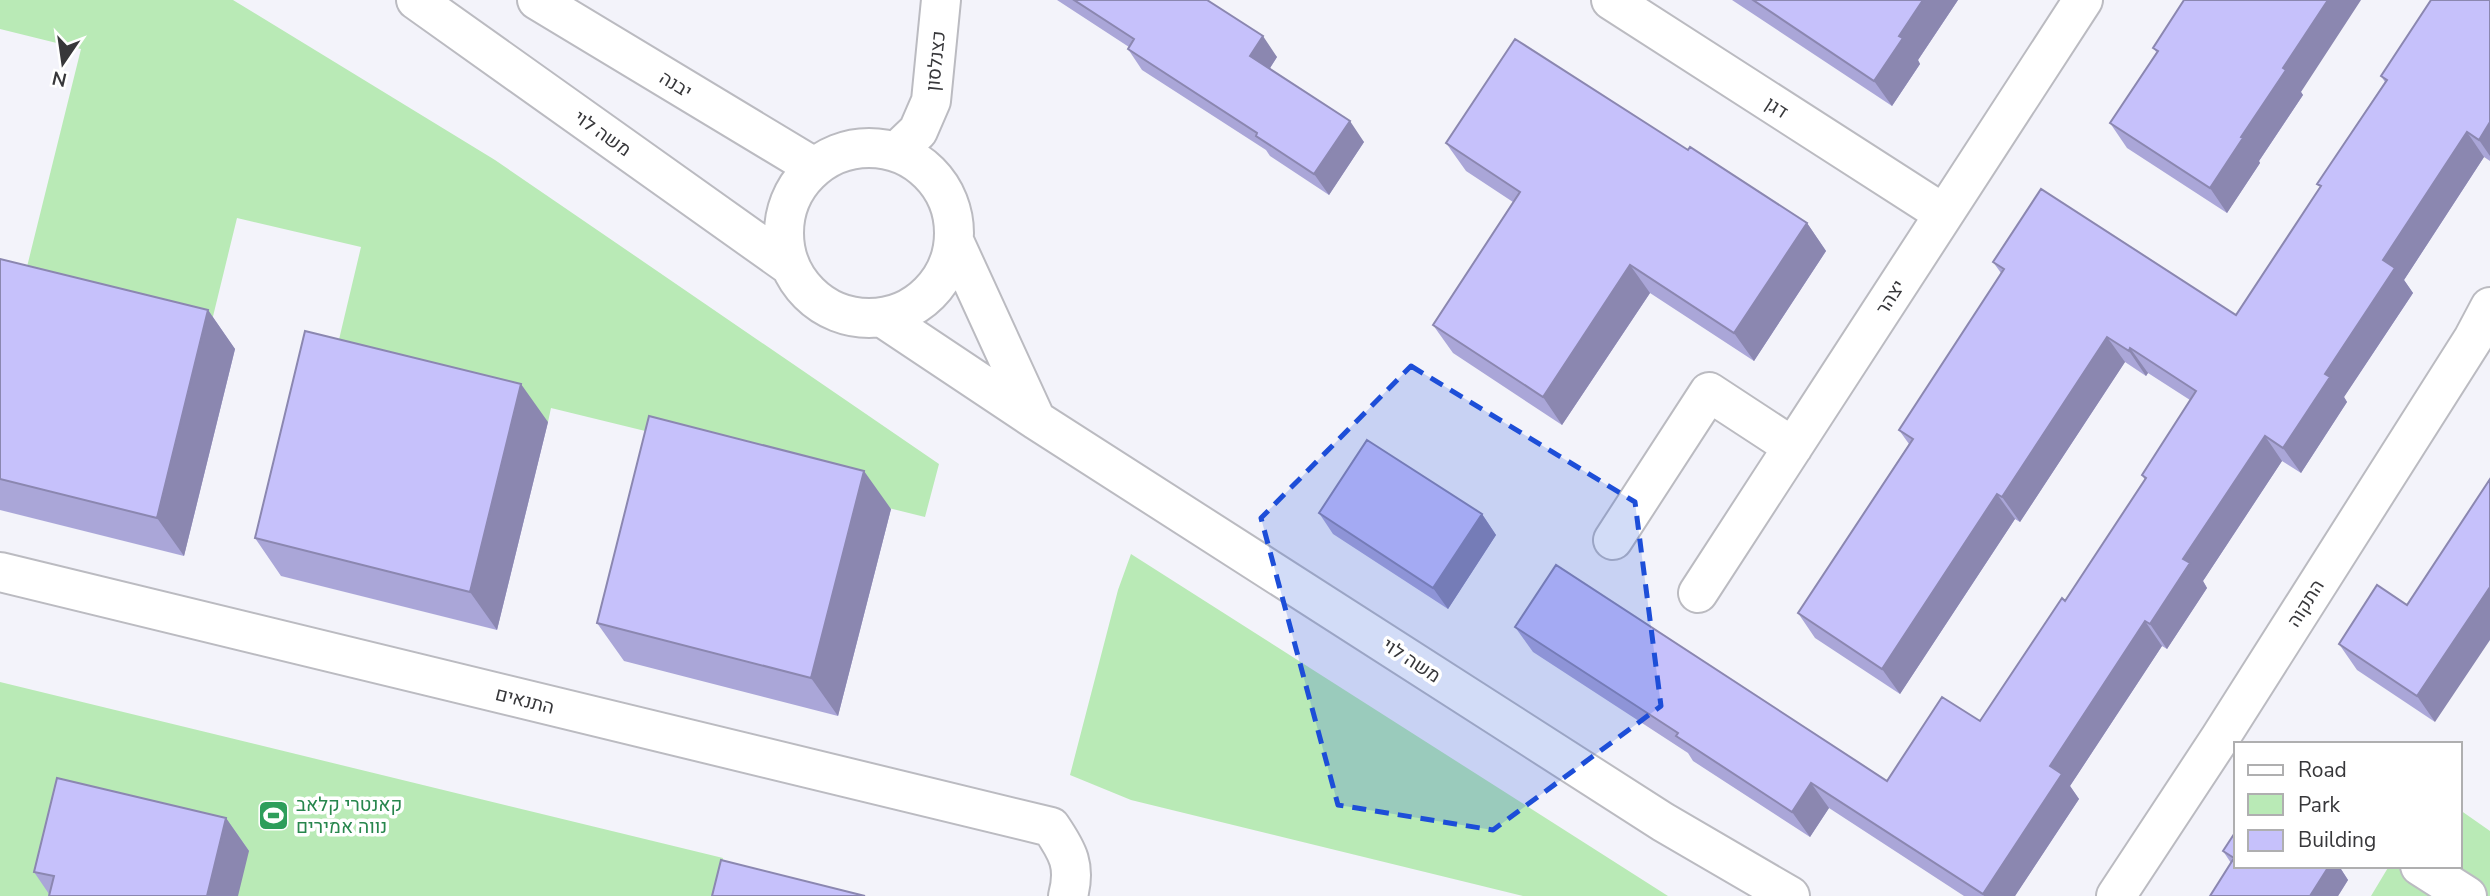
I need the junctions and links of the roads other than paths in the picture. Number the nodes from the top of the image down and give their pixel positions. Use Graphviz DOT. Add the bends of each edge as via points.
graph roads {
  1 [pos="416,0"];
  2 [pos="537,0"];
  3 [pos="941,0"];
  4 [pos="1611,0"];
  5 [pos="2083,0"];
  6 [pos="896,152"];
  7 [pos="814,167"];
  8 [pos="1944,214"];
  9 [pos="954,240"];
  10 [pos="790,266"];
  11 [pos="883,318"];
  12 [pos="2484,331"];
  13 [pos="1036,420"];
  14 [pos="1793,447"];
  15 [pos="1613,540"];
  16 [pos="0,572"];
  17 [pos="1698,593"];
  18 [pos="2228,743"];
  19 [pos="2423,868"];
  20 [pos="1068,896"];
  21 [pos="1790,896"];
  22 [pos="2116,896"];
  23 [pos="2467,896"];
  1 -- 10 [label="street, משה לוי"];
  2 -- 7 [label="street, יבנה"];
  3 -- 6 [label="street, כצנלסון" via="931,101 918,131"];
  4 -- 8 [label="street, דגן"];
  5 -- 8 [label="street, יצהר"];
  6 -- 7 [label="street" via="868,148 836,155"];
  6 -- 9 [label="street" via="921,166 941,187 952,212"];
  7 -- 10 [label="street" via="796,188 786,212 783,240"];
  8 -- 14 [label="street, יצהר"];
  9 -- 11 [label="street" via="947,268 932,292 910,308"];
  9 -- 13 [label="street"];
  10 -- 11 [label="street" via="804,290 827,307 854,317"];
  11 -- 13 [label="street, משה לוי"];
  12 -- 18 [label="street, התקוה"];
  13 -- 21 [label="street, משה לוי" via="1663,822"];
  14 -- 15 [label="street" via="1709,392"];
  14 -- 17 [label="street, יצהר"];
  16 -- 20 [label="street, התנאים" via="1051,827 1067,850 1073,877"];
  18 -- 22 [label="street, התקוה"];
  19 -- 23 [label="street"];
}
